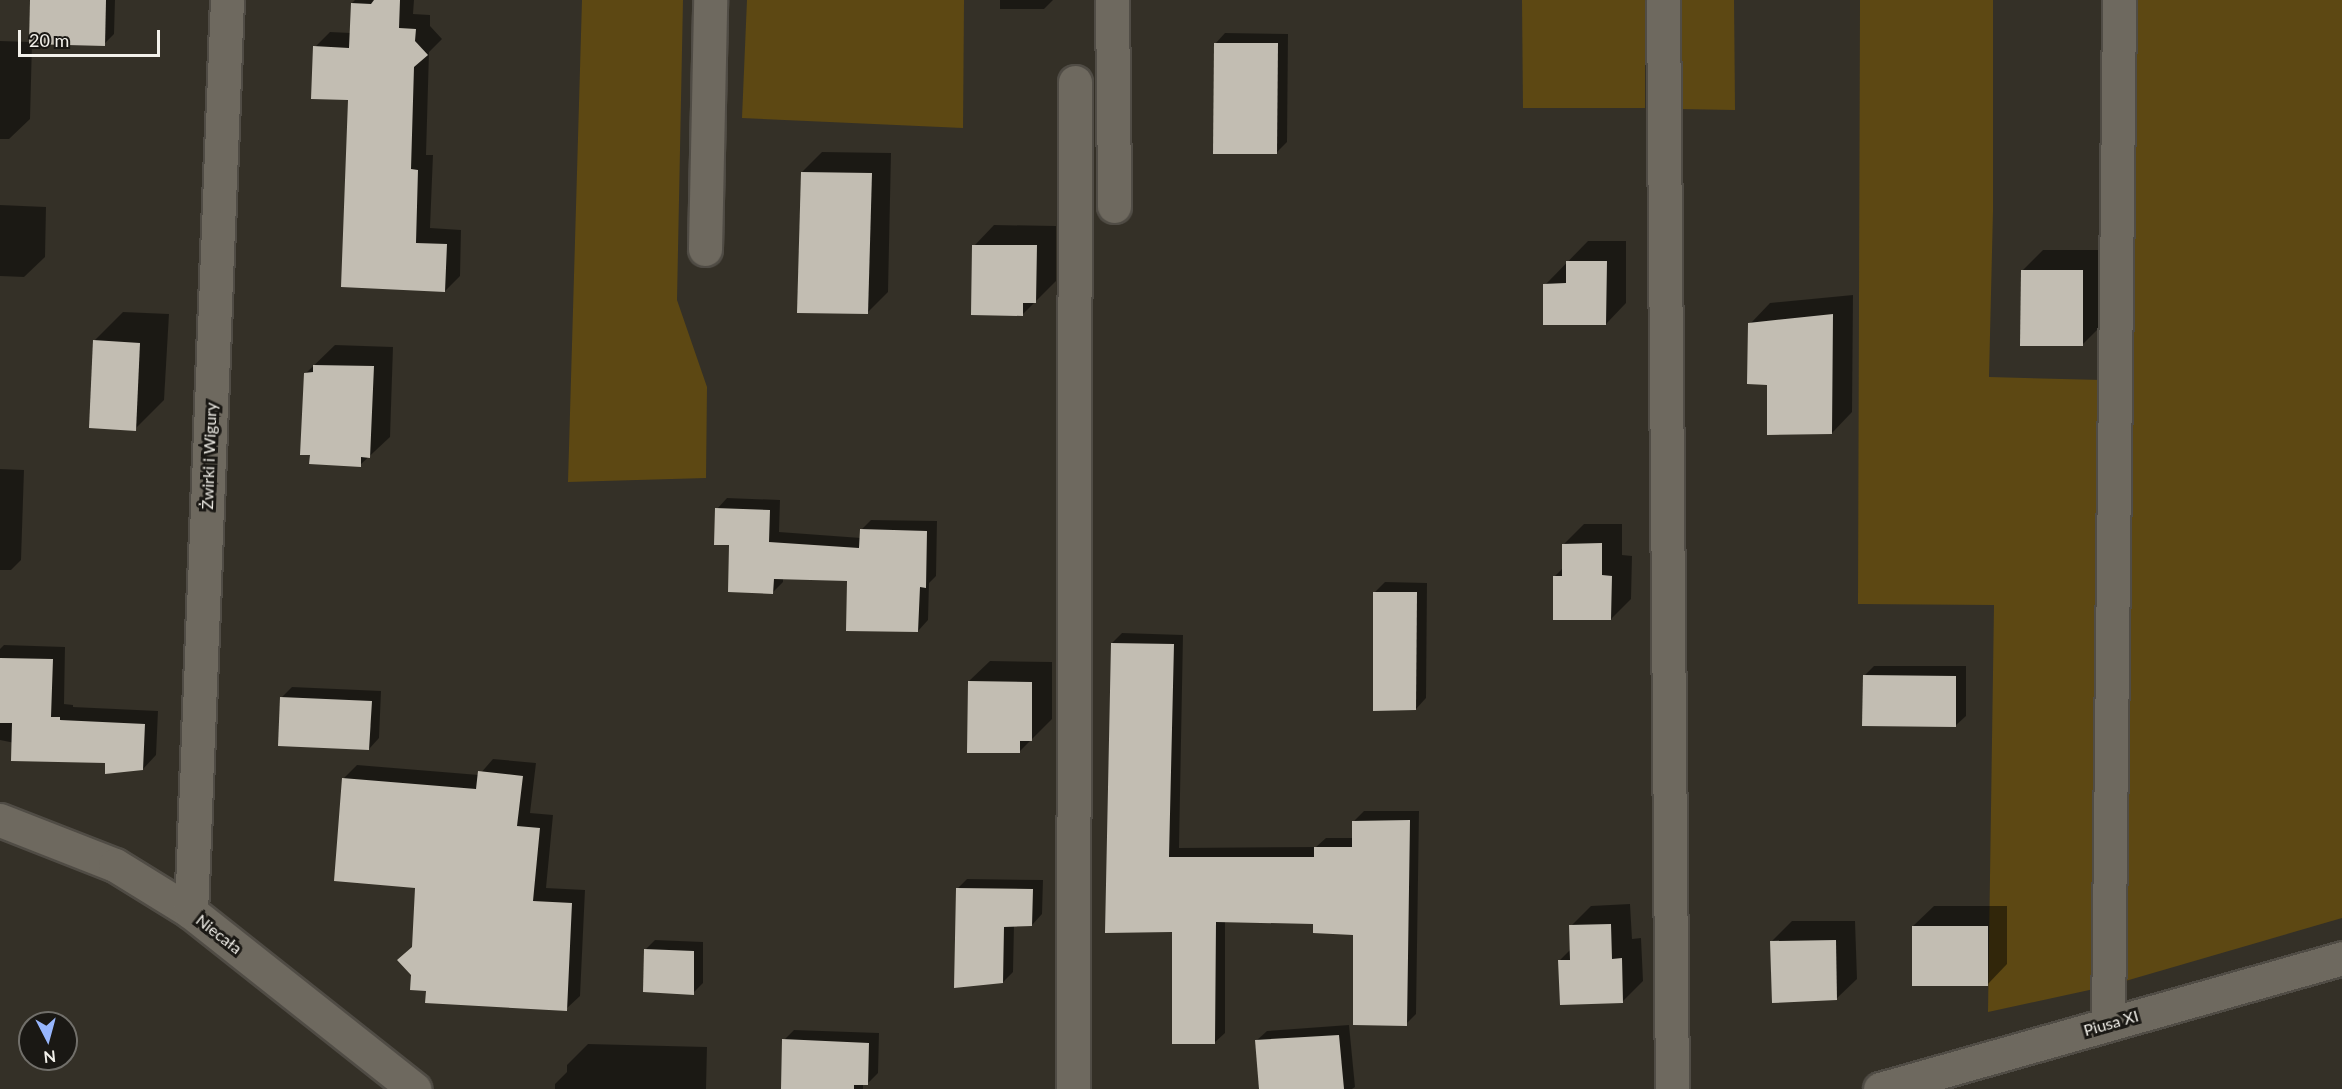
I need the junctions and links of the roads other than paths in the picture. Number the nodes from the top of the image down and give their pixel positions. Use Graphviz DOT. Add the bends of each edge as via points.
graph roads {
  1 [pos="227,0"];
  2 [pos="710,0"];
  3 [pos="1112,0"];
  4 [pos="1663,0"];
  5 [pos="2119,0"];
  6 [pos="1075,82"];
  7 [pos="1114,206"];
  8 [pos="705,249"];
  9 [pos="0,820"];
  10 [pos="191,912"];
  11 [pos="2342,958"];
  12 [pos="2108,1024"];
  13 [pos="414,1089"];
  14 [pos="1073,1089"];
  15 [pos="1672,1089"];
  16 [pos="1880,1089"];
  1 -- 10 [label="street, Żwirki i Wigury"];
  2 -- 8 [label="street"];
  3 -- 7 [label="street"];
  4 -- 15 [label="street"];
  5 -- 12 [label="street"];
  6 -- 14 [label="street"];
  9 -- 10 [label="street, Niecała" via="115,865"];
  10 -- 13 [label="street, Niecała"];
  11 -- 12 [label="street, Piusa XI"];
  12 -- 16 [label="street, Piusa XI"];
}
